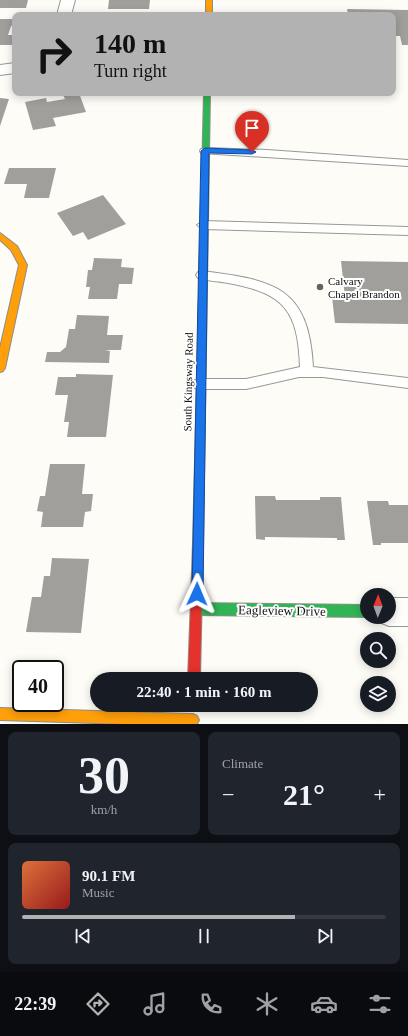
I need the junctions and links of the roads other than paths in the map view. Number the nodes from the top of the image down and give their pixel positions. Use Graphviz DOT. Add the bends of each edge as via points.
graph roads {
  1 [pos="68,0"];
  2 [pos="210,0"];
  3 [pos="65,12"];
  4 [pos="209,12"];
  5 [pos="12,68"];
  6 [pos="0,70"];
  7 [pos="206,96"];
  8 [pos="205,151"];
  9 [pos="408,163"];
  10 [pos="203,225"];
  11 [pos="408,231"];
  12 [pos="0,236"];
  13 [pos="202,275"];
  14 [pos="0,368"];
  15 [pos="307,372"];
  16 [pos="408,383"];
  17 [pos="200,384"];
  18 [pos="197,609"];
  19 [pos="360,611"];
  20 [pos="396,612"];
  21 [pos="408,612"];
  22 [pos="194,672"];
  23 [pos="0,714"];
  24 [pos="193,719"];
  1 -- 3 [label="street"];
  2 -- 4 [label="street"];
  5 -- 6 [label="street"];
  7 -- 8 [label="street, South Kingsway Road"];
  8 -- 9 [label="lane"];
  8 -- 10 [label="street, South Kingsway Road"];
  10 -- 11 [label="lane"];
  10 -- 13 [label="street, South Kingsway Road"];
  12 -- 14 [label="street" via="12,244 20,254 23,265"];
  13 -- 15 [label="lane" via="256,284 274,291 287,301 296,313 307,341"];
  13 -- 17 [label="street, South Kingsway Road"];
  15 -- 16 [label="lane" via="344,374"];
  15 -- 17 [label="lane" via="246,384"];
  17 -- 18 [label="street, South Kingsway Road"];
  18 -- 19 [label="street, Eagleview Drive"];
  18 -- 22 [label="street, South Kingsway Road"];
  20 -- 21 [label="street"];
  23 -- 24 [label="street"];
}
